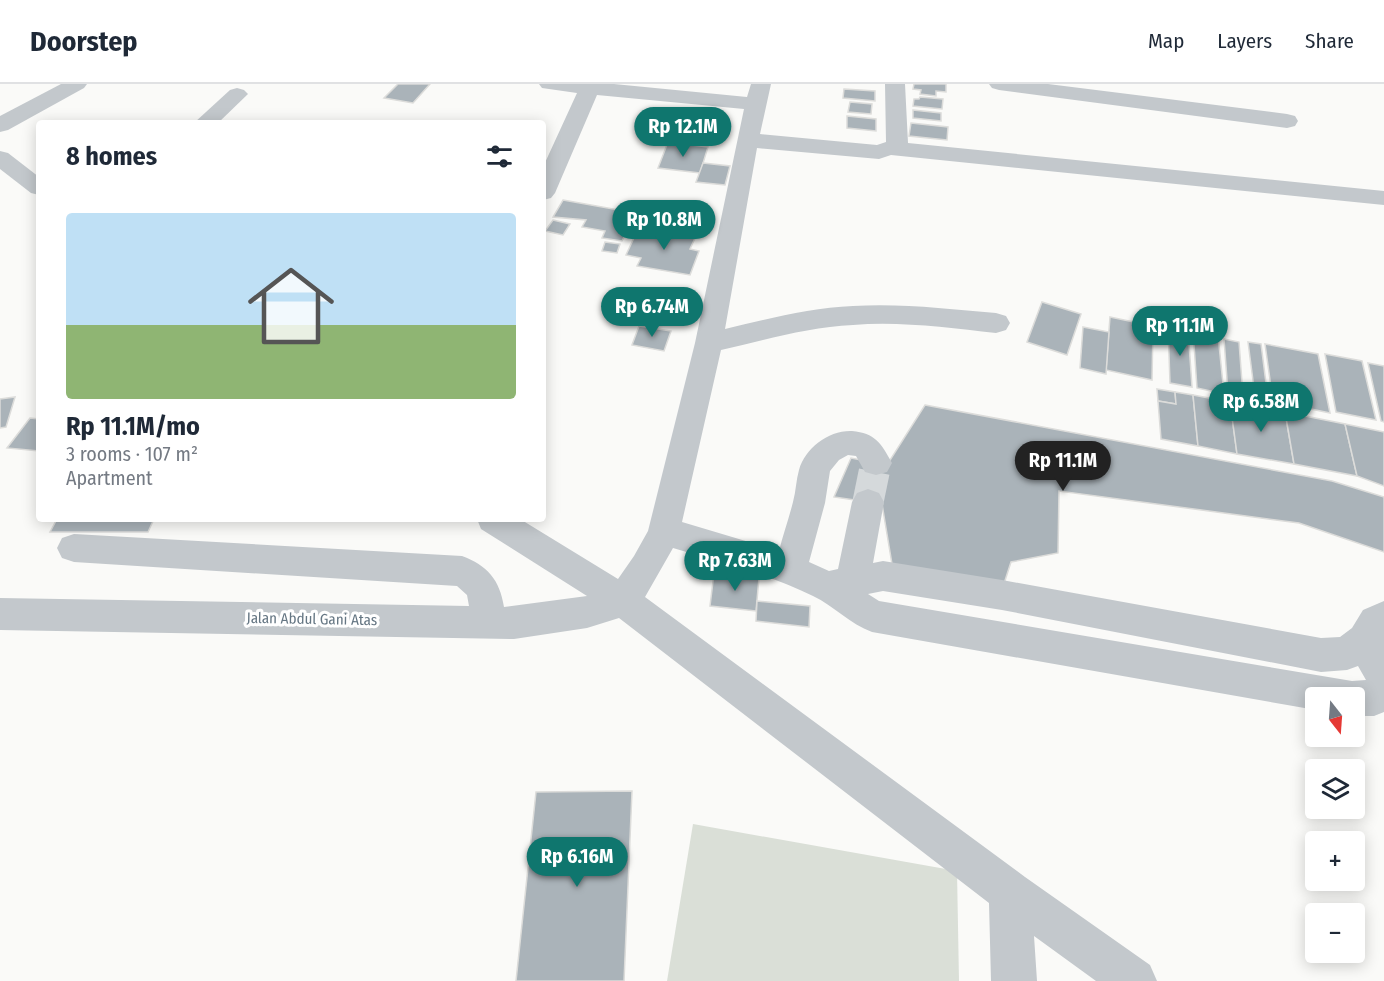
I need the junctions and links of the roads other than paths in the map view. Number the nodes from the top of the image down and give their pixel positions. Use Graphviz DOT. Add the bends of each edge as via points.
graph roads {
  1 [pos="77,84"];
  2 [pos="549,84"];
  3 [pos="895,84"];
  4 [pos="999,84"];
  5 [pos="590,86"];
  6 [pos="237,94"];
  7 [pos="753,113"];
  8 [pos="208,120"];
  9 [pos="1287,121"];
  10 [pos="0,125"];
  11 [pos="893,148"];
  12 [pos="0,158"];
  13 [pos="36,186"];
  14 [pos="546,186"];
  15 [pos="1384,198"];
  16 [pos="996,323"];
  17 [pos="709,343"];
  18 [pos="876,463"];
  19 [pos="868,502"];
  20 [pos="498,522"];
  21 [pos="664,531"];
  22 [pos="74,548"];
  23 [pos="790,569"];
  24 [pos="840,584"];
  25 [pos="621,599"];
  26 [pos="0,614"];
  27 [pos="1139,620"];
  28 [pos="489,622"];
  29 [pos="1375,628"];
  30 [pos="1144,662"];
  31 [pos="1384,673"];
  32 [pos="1305,690"];
  33 [pos="1384,692"];
  34 [pos="1365,698"];
  35 [pos="1010,892"];
  36 [pos="1014,981"];
  37 [pos="1134,981"];
  1 -- 10 [label="street"];
  2 -- 5 [label="street"];
  3 -- 11 [label="street"];
  4 -- 9 [label="street"];
  5 -- 7 [label="street"];
  5 -- 14 [label="street"];
  6 -- 8 [label="street"];
  7 -- 11 [label="street" via="879,152"];
  7 -- 17 [label="street"];
  11 -- 15 [label="street"];
  12 -- 13 [label="street"];
  16 -- 17 [label="street" via="898,314 853,315"];
  17 -- 21 [label="street"];
  18 -- 23 [label="street" via="862,444 844,443 828,451 815,468"];
  19 -- 24 [label="street"];
  20 -- 25 [label="street"];
  21 -- 23 [label="street"];
  21 -- 25 [label="street" via="654,554"];
  22 -- 28 [label="street" via="462,571 476,578 484,589"];
  23 -- 24 [label="street"];
  24 -- 27 [label="street" via="883,576"];
  24 -- 30 [label="street" via="872,616"];
  25 -- 28 [label="street, Jalan Abdul Gani Atas" via="592,612 514,623"];
  25 -- 35 [label="street"];
  26 -- 28 [label="street, Jalan Abdul Gani Atas"];
  27 -- 29 [label="street" via="1321,655 1347,653"];
  27 -- 30 [label="street"];
  29 -- 31 [label="street" via="1370,653"];
  30 -- 32 [label="street"];
  33 -- 34 [label="street"];
  35 -- 36 [label="street"];
  35 -- 37 [label="street"];
}
